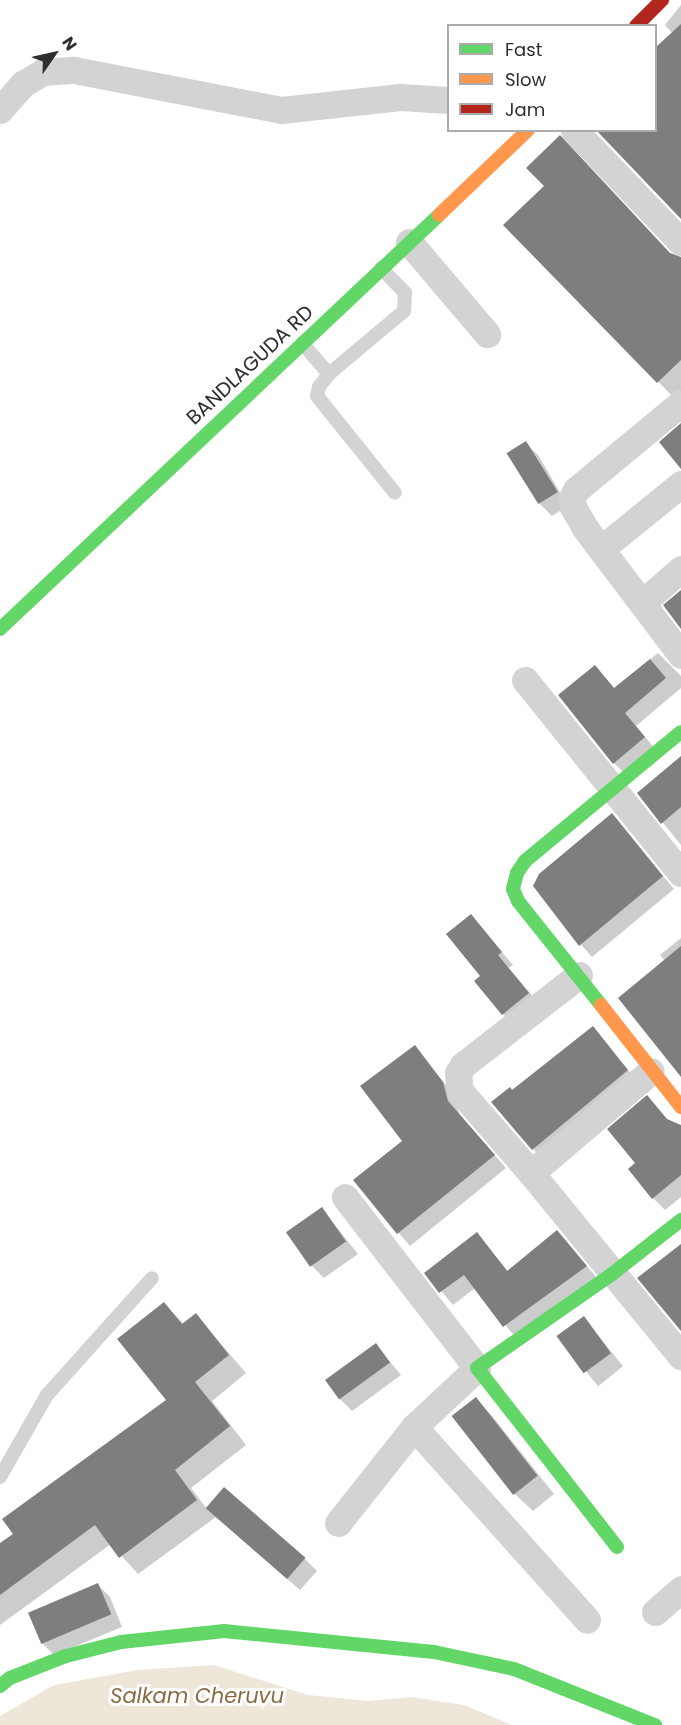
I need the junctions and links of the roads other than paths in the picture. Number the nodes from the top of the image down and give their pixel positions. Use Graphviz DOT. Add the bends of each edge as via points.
graph roads {
  1 [pos="662,0"];
  2 [pos="638,24"];
  3 [pos="447,100"];
  4 [pos="0,110"];
  5 [pos="526,132"];
  6 [pos="576,132"];
  7 [pos="681,242"];
  8 [pos="409,243"];
  9 [pos="381,268"];
  10 [pos="488,334"];
  11 [pos="302,343"];
  12 [pos="329,374"];
  13 [pos="681,403"];
  14 [pos="681,484"];
  15 [pos="395,493"];
  16 [pos="601,549"];
  17 [pos="681,569"];
  18 [pos="642,603"];
  19 [pos="0,629"];
  20 [pos="680,652"];
  21 [pos="525,680"];
  22 [pos="681,732"];
  23 [pos="612,790"];
  24 [pos="681,873"];
  25 [pos="579,975"];
  26 [pos="651,1071"];
  27 [pos="681,1107"];
  28 [pos="531,1173"];
  29 [pos="345,1197"];
  30 [pos="681,1220"];
  31 [pos="612,1274"];
  32 [pos="152,1278"];
  33 [pos="681,1356"];
  34 [pos="477,1368"];
  35 [pos="414,1427"];
  36 [pos="0,1478"];
  37 [pos="338,1523"];
  38 [pos="617,1546"];
  39 [pos="681,1589"];
  40 [pos="655,1612"];
  41 [pos="587,1620"];
  42 [pos="0,1686"];
  43 [pos="655,1725"];
  1 -- 2 [label="street"];
  3 -- 4 [label="street" via="400,97 280,110 74,70 43,72 23,84"];
  5 -- 8 [label="street, BANDLAGUDA RD"];
  6 -- 7 [label="street"];
  8 -- 9 [label="street, BANDLAGUDA RD"];
  8 -- 10 [label="street"];
  9 -- 11 [label="street, BANDLAGUDA RD"];
  9 -- 12 [label="lane" via="405,293 404,311"];
  11 -- 12 [label="lane"];
  11 -- 19 [label="street, BANDLAGUDA RD"];
  12 -- 15 [label="lane" via="317,396"];
  13 -- 16 [label="street" via="576,490 573,507"];
  14 -- 16 [label="street"];
  16 -- 18 [label="street"];
  17 -- 18 [label="street"];
  18 -- 20 [label="street"];
  21 -- 23 [label="street"];
  22 -- 23 [label="street"];
  23 -- 24 [label="street"];
  23 -- 25 [label="street" via="525,861 513,889 518,901"];
  25 -- 26 [label="street"];
  25 -- 28 [label="street" via="458,1073 460,1091"];
  26 -- 27 [label="street"];
  26 -- 28 [label="street"];
  28 -- 31 [label="street"];
  29 -- 34 [label="street"];
  30 -- 31 [label="street"];
  31 -- 33 [label="street"];
  31 -- 34 [label="street"];
  32 -- 36 [label="lane" via="47,1395"];
  34 -- 35 [label="street"];
  34 -- 38 [label="street"];
  35 -- 37 [label="street"];
  35 -- 41 [label="street"];
  39 -- 40 [label="street"];
  42 -- 43 [label="street" via="10,1678 66,1656 121,1642 224,1631 434,1652 514,1669"];
}
